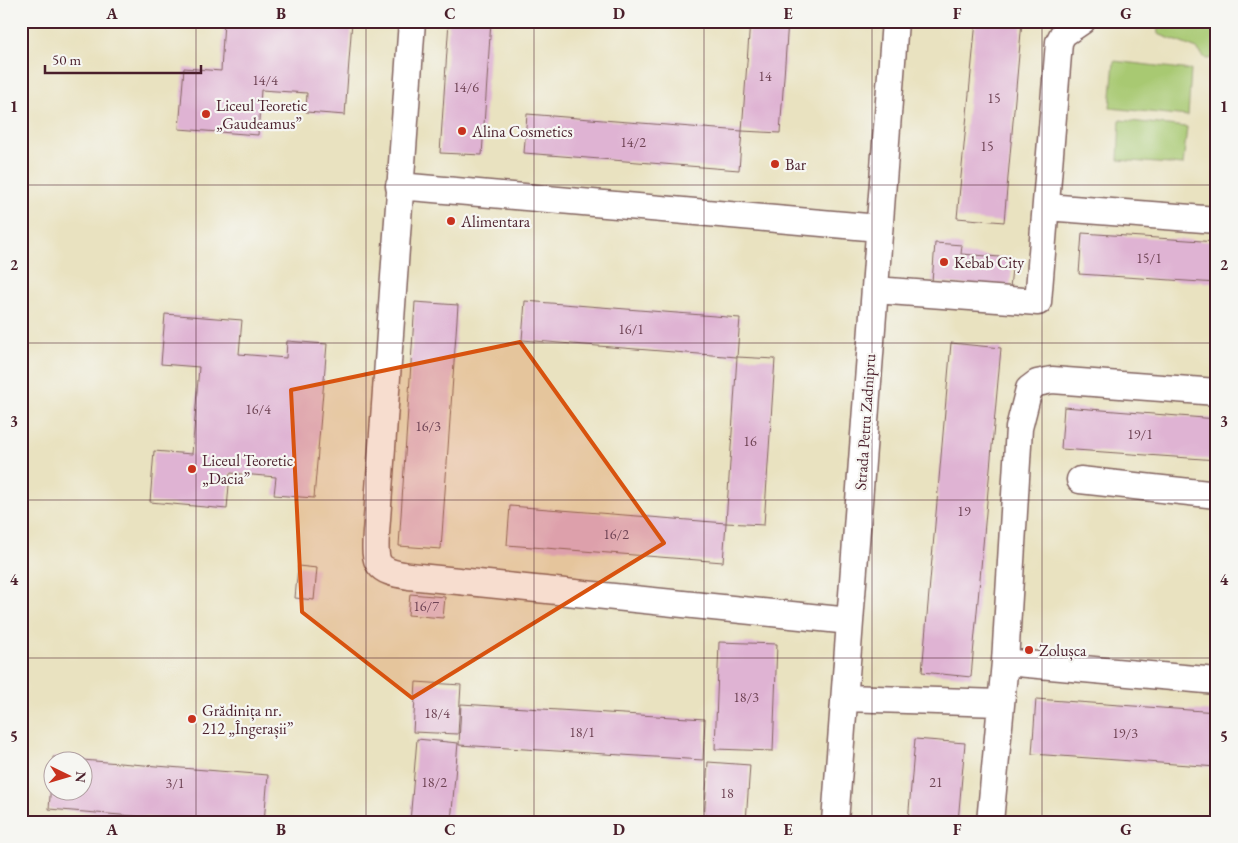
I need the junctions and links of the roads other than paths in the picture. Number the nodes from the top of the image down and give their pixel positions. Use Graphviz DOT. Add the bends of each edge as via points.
graph roads {
  1 [pos="412,21"];
  2 [pos="895,21"];
  3 [pos="1082,21"];
  4 [pos="399,186"];
  5 [pos="1046,208"];
  6 [pos="1217,220"];
  7 [pos="879,228"];
  8 [pos="875,290"];
  9 [pos="1217,392"];
  10 [pos="1080,480"];
  11 [pos="1217,495"];
  12 [pos="850,621"];
  13 [pos="1004,662"];
  14 [pos="1217,681"];
  15 [pos="845,698"];
  16 [pos="999,703"];
  17 [pos="835,822"];
  18 [pos="990,822"];
  1 -- 4 [label="street"];
  2 -- 7 [label="street, Strada Petru Zadnipru"];
  3 -- 5 [label="street" via="1063,34 1059,42"];
  4 -- 7 [label="street"];
  4 -- 12 [label="street" via="375,556 384,571"];
  5 -- 6 [label="street"];
  5 -- 8 [label="street" via="1038,302"];
  7 -- 8 [label="street, Strada Petru Zadnipru"];
  8 -- 12 [label="street, Strada Petru Zadnipru"];
  9 -- 13 [label="street" via="1052,380 1037,383 1029,389 1019,428"];
  10 -- 11 [label="street"];
  12 -- 15 [label="street, Strada Petru Zadnipru"];
  13 -- 14 [label="street"];
  13 -- 16 [label="street"];
  15 -- 16 [label="street"];
  15 -- 17 [label="street, Strada Petru Zadnipru"];
  16 -- 18 [label="street"];
}
